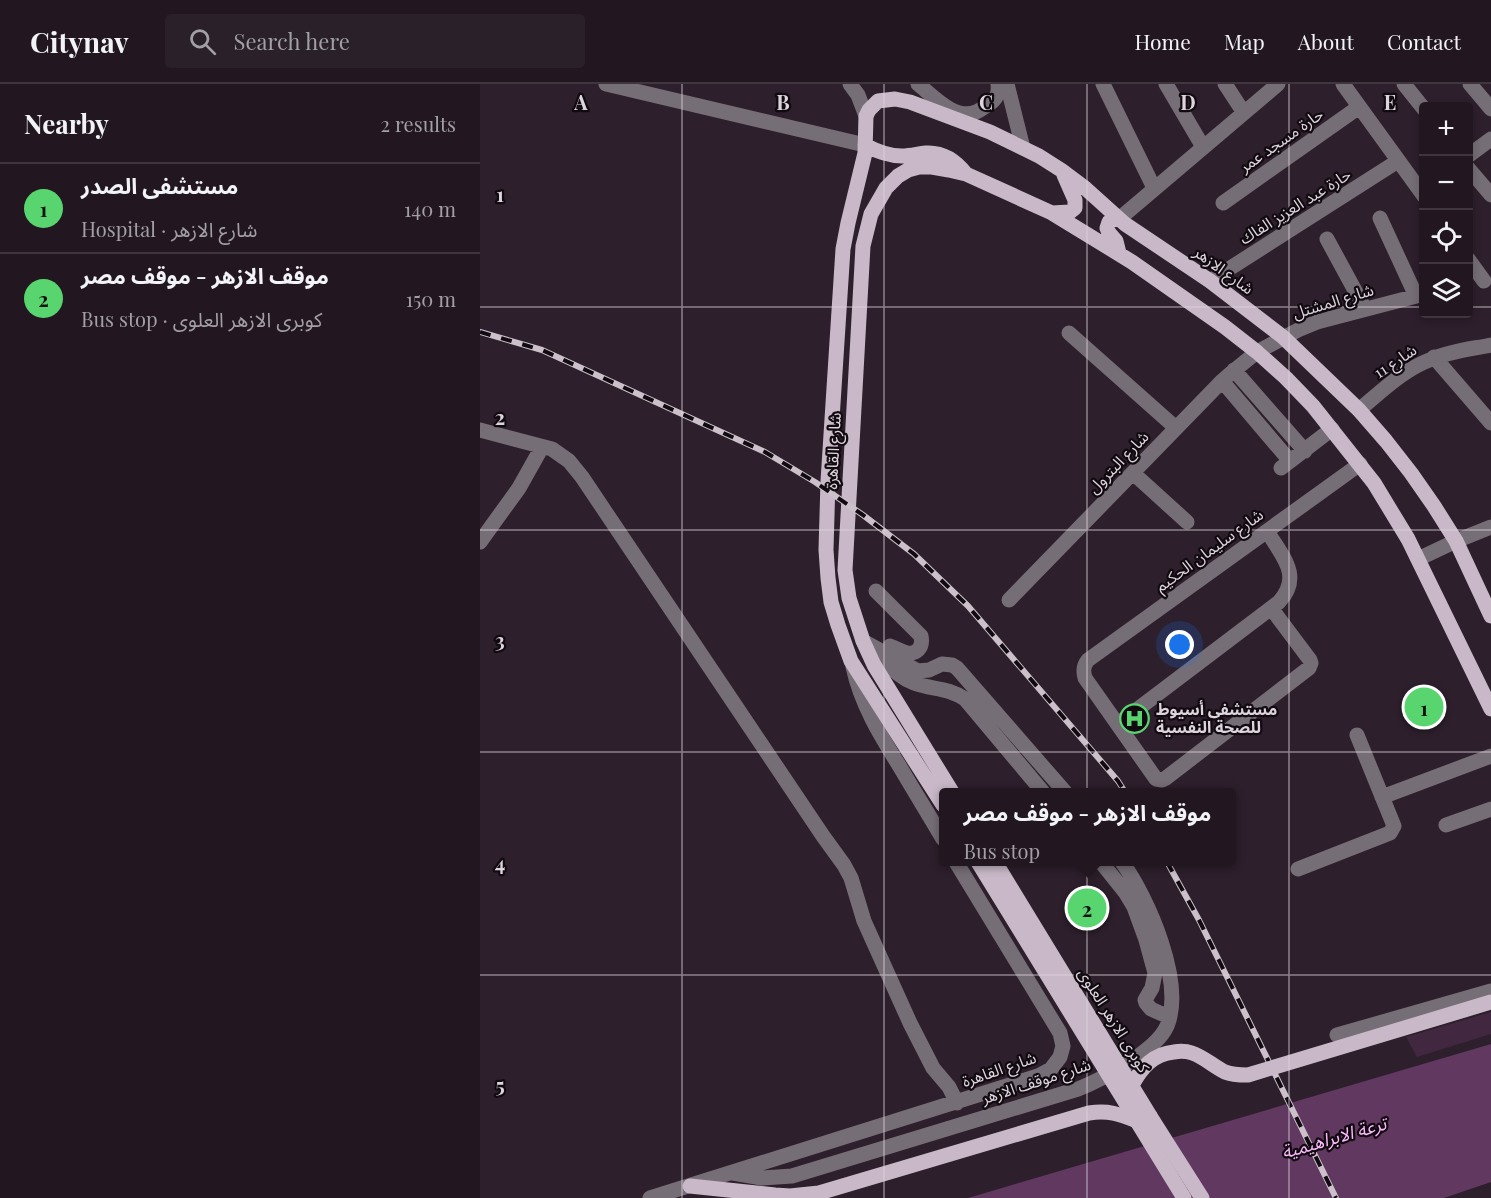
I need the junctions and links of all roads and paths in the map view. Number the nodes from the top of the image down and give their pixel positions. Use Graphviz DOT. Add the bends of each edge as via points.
graph roads {
  1 [pos="606,84"];
  2 [pos="850,84"];
  3 [pos="918,84"];
  4 [pos="998,84"];
  5 [pos="1006,84"];
  6 [pos="1103,84"];
  7 [pos="1166,84"];
  8 [pos="1225,84"];
  9 [pos="1278,84"];
  10 [pos="1342,84"];
  11 [pos="1404,84"];
  12 [pos="1470,84"];
  13 [pos="885,91"];
  14 [pos="1419,104"];
  15 [pos="1359,107"];
  16 [pos="1491,109"];
  17 [pos="1244,113"];
  18 [pos="866,116"];
  19 [pos="1491,139"];
  20 [pos="865,145"];
  21 [pos="1203,147"];
  22 [pos="1023,148"];
  23 [pos="1473,152"];
  24 [pos="1398,161"];
  25 [pos="1062,170"];
  26 [pos="966,174"];
  27 [pos="1473,174"];
  28 [pos="1154,188"];
  29 [pos="1419,189"];
  30 [pos="1491,195"];
  31 [pos="1223,203"];
  32 [pos="1052,213"];
  33 [pos="1380,218"];
  34 [pos="1119,219"];
  35 [pos="1327,239"];
  36 [pos="1119,254"];
  37 [pos="1473,264"];
  38 [pos="1488,280"];
  39 [pos="1210,281"];
  40 [pos="1473,283"];
  41 [pos="1419,293"];
  42 [pos="1419,295"];
  43 [pos="1365,309"];
  44 [pos="1069,333"];
  45 [pos="1283,337"];
  46 [pos="1491,345"];
  47 [pos="1257,352"];
  48 [pos="1434,357"];
  49 [pos="1234,370"];
  50 [pos="1222,381"];
  51 [pos="1359,410"];
  52 [pos="1491,423"];
  53 [pos="1176,428"];
  54 [pos="1332,429"];
  55 [pos="480,430"];
  56 [pos="542,447"];
  57 [pos="1305,451"];
  58 [pos="1360,464"];
  59 [pos="1133,472"];
  60 [pos="1187,522"];
  61 [pos="1491,527"];
  62 [pos="1267,531"];
  63 [pos="1456,541"];
  64 [pos="480,542"];
  65 [pos="1418,559"];
  66 [pos="876,591"];
  67 [pos="1009,600"];
  68 [pos="1271,608"];
  69 [pos="1491,616"];
  70 [pos="863,641"];
  71 [pos="851,661"];
  72 [pos="1491,709"];
  73 [pos="1118,724"];
  74 [pos="1357,735"];
  75 [pos="1023,756"];
  76 [pos="1491,756"];
  77 [pos="944,788"];
  78 [pos="1041,788"];
  79 [pos="1060,788"];
  80 [pos="1382,797"];
  81 [pos="1491,809"];
  82 [pos="1446,825"];
  83 [pos="939,832"];
  84 [pos="959,866"];
  85 [pos="981,866"];
  86 [pos="998,866"];
  87 [pos="1122,870"];
  88 [pos="1298,870"];
  89 [pos="1491,991"];
  90 [pos="1491,1002"];
  91 [pos="1169,1017"];
  92 [pos="1337,1035"];
  93 [pos="1132,1084"];
  94 [pos="957,1103"];
  95 [pos="1137,1120"];
  96 [pos="730,1173"];
  97 [pos="690,1186"];
  98 [pos="650,1198"];
  99 [pos="1184,1198"];
  100 [pos="1202,1198"];
  1 -- 20 [label="street"];
  2 -- 18 [label="street"];
  3 -- 4 [label="street" via="950,109 969,113 994,101"];
  5 -- 22 [label="street"];
  6 -- 28 [label="street"];
  7 -- 21 [label="street"];
  8 -- 17 [label="street"];
  9 -- 17 [label="street"];
  10 -- 15 [label="street"];
  11 -- 14 [label="street"];
  12 -- 16 [label="street"];
  13 -- 18 [label="main road, شارع الازهر"];
  13 -- 22 [label="main road, شارع الازهر"];
  15 -- 24 [label="street"];
  15 -- 31 [label="street, حارة مسجد عمر"];
  17 -- 21 [label="street"];
  18 -- 20 [label="main road"];
  19 -- 23 [label="street"];
  20 -- 26 [label="main road" via="889,154 944,156"];
  20 -- 71 [label="main road, شارع القاهرة" via="843,249 826,550 831,602"];
  21 -- 28 [label="street"];
  22 -- 25 [label="main road, شارع الازهر"];
  24 -- 29 [label="street"];
  24 -- 39 [label="street, حارة عبد العزيز الفاك"];
  25 -- 32 [label="main road" via="1076,200 1075,208 1070,213"];
  25 -- 34 [label="main road, شارع الازهر"];
  26 -- 32 [label="main road"];
  26 -- 70 [label="main road, شارع القاهرة" via="932,167 909,170 886,188 867,227 861,270 845,570 849,598"];
  27 -- 30 [label="street"];
  28 -- 34 [label="street"];
  32 -- 36 [label="main road"];
  33 -- 41 [label="street"];
  34 -- 36 [label="main road" via="1109,222 1107,228"];
  34 -- 39 [label="main road, شارع الازهر"];
  35 -- 43 [label="street"];
  36 -- 47 [label="main road"];
  37 -- 38 [label="street"];
  38 -- 40 [label="street"];
  39 -- 45 [label="main road, شارع الازهر"];
  42 -- 43 [label="street, شارع المشتل"];
  43 -- 45 [label="street, شارع المشتل" via="1317,322"];
  44 -- 53 [label="street"];
  45 -- 47 [label="street, شارع المشتل"];
  45 -- 51 [label="main road, شارع الازهر"];
  46 -- 48 [label="street, شارع 11"];
  47 -- 49 [label="street, شارع البترول"];
  47 -- 54 [label="main road"];
  48 -- 51 [label="street, شارع 11" via="1394,380"];
  48 -- 52 [label="street"];
  49 -- 50 [label="street, شارع البترول"];
  49 -- 57 [label="street"];
  50 -- 53 [label="street, شارع البترول"];
  50 -- 57 [label="street" via="1286,465"];
  51 -- 63 [label="main road, شارع الازهر" via="1411,473"];
  53 -- 59 [label="street, شارع البترول"];
  54 -- 57 [label="street"];
  54 -- 58 [label="main road"];
  55 -- 56 [label="street"];
  56 -- 64 [label="street" via="519,488"];
  56 -- 94 [label="street" via="569,461 582,477 844,865 864,921 910,1023"];
  58 -- 62 [label="street, شارع سليمان الحكيم"];
  58 -- 65 [label="main road"];
  59 -- 60 [label="street"];
  59 -- 67 [label="street, شارع البترول"];
  61 -- 63 [label="street"];
  62 -- 68 [label="street" via="1290,575 1287,594"];
  62 -- 73 [label="street, شارع سليمان الحكيم" via="1088,660 1085,678"];
  63 -- 65 [label="street"];
  63 -- 69 [label="main road, شارع الازهر"];
  65 -- 72 [label="main road"];
  66 -- 70 [label="street" via="919,632 922,643 917,651 909,653"];
  68 -- 73 [label="street"];
  68 -- 73 [label="street" via="1310,660 1309,668 1162,780 1156,778"];
  70 -- 75 [label="street" via="905,679 954,692 965,699"];
  70 -- 75 [label="street" via="918,671 947,664 957,668"];
  70 -- 77 [label="main road, شارع القاهرة"];
  71 -- 77 [label="main road, شارع القاهرة"];
  71 -- 83 [label="street, شارع القاهرة" via="874,724"];
  74 -- 80 [label="street"];
  75 -- 78 [label="street"];
  75 -- 79 [label="street"];
  76 -- 80 [label="street"];
  80 -- 88 [label="street" via="1394,826 1390,832"];
  81 -- 82 [label="street"];
  84 -- 94 [label="street, شارع القاهرة" via="1060,1033 1063,1046 1051,1069 1038,1076"];
  85 -- 95 [label="main road, كوبرى الازهر العلوى, bridge"];
  86 -- 93 [label="main road, كوبرى الازهر العلوى, bridge"];
  87 -- 91 [label="street, شارع موقف الازهر" via="1136,882 1167,962 1172,990"];
  87 -- 91 [label="street" via="1153,965 1154,982 1145,1000 1151,1009"];
  89 -- 92 [label="street"];
  90 -- 93 [label="main road, bridge" via="1248,1075 1225,1072 1191,1053 1162,1054 1150,1060"];
  91 -- 96 [label="street, شارع موقف الازهر" via="1158,1038 1145,1050 1116,1071 1078,1089 792,1176 762,1178"];
  93 -- 100 [label="main road, كوبرى الازهر العلوى, bridge"];
  94 -- 96 [label="street, شارع القاهرة"];
  95 -- 97 [label="main road" via="1102,1111 1089,1113 819,1193 775,1196"];
  95 -- 99 [label="main road, كوبرى الازهر العلوى, bridge"];
  96 -- 97 [label="street, شارع القاهرة"];
  97 -- 98 [label="street, شارع القاهرة"];
}
